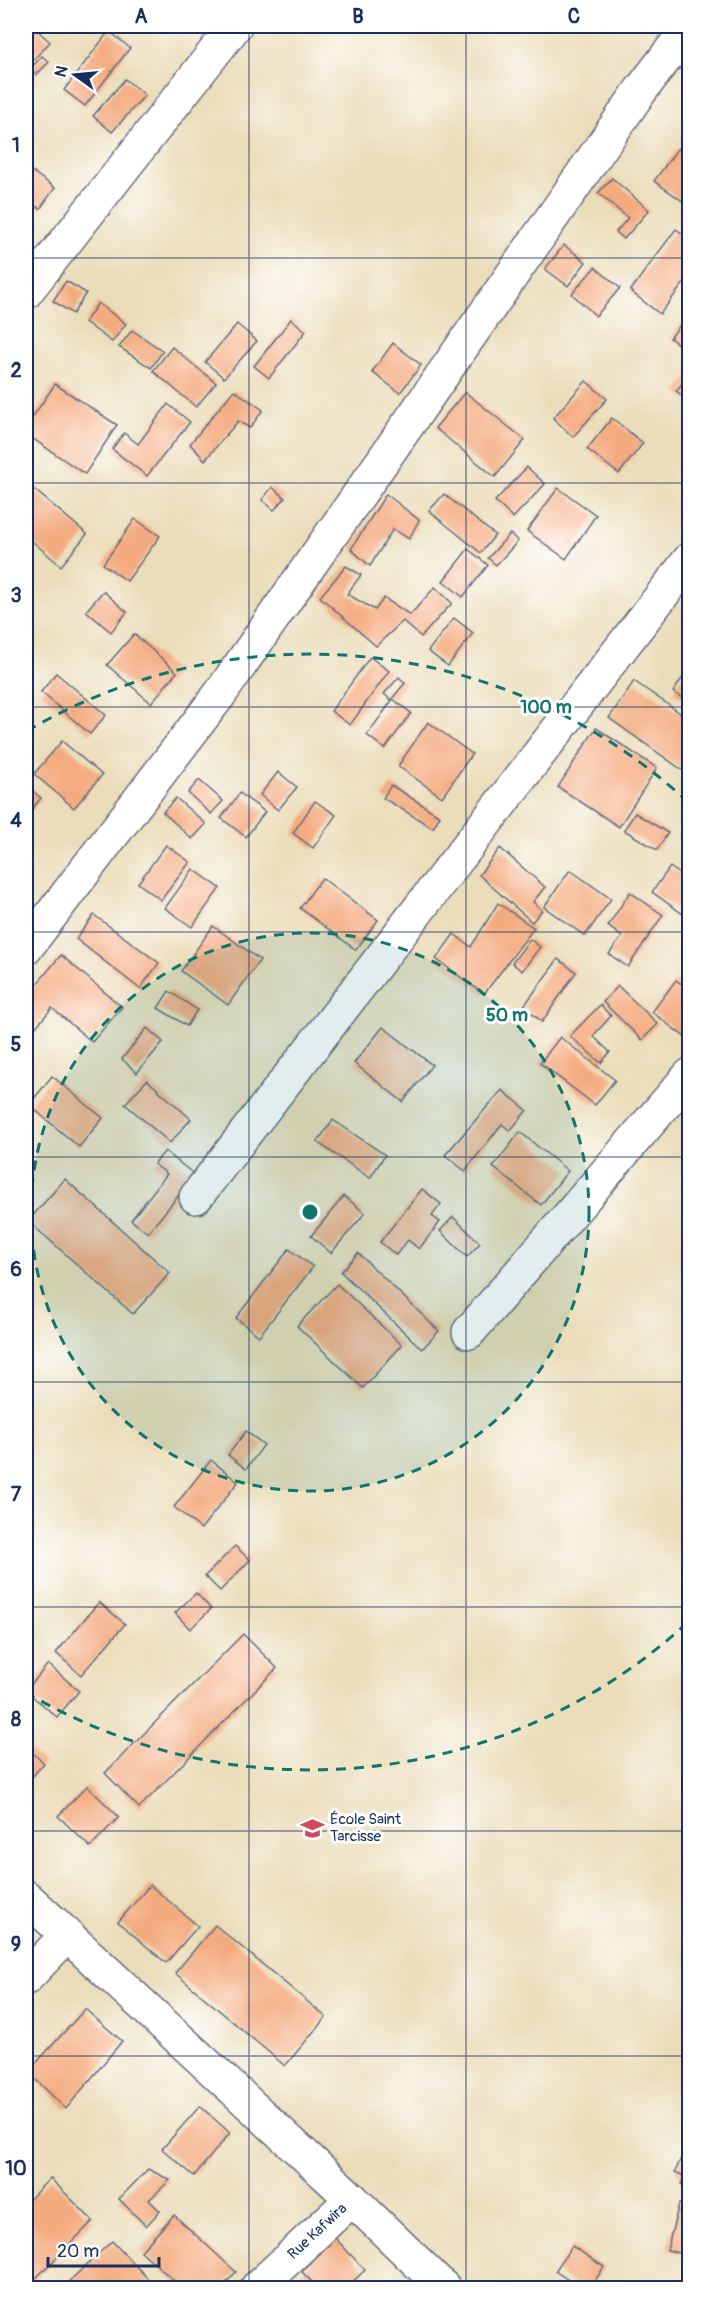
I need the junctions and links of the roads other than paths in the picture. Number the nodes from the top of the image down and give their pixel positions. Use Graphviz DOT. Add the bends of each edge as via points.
graph roads {
  1 [pos="235,26"];
  2 [pos="690,27"];
  3 [pos="26,292"];
  4 [pos="690,559"];
  5 [pos="26,948"];
  6 [pos="690,1074"];
  7 [pos="196,1197"];
  8 [pos="469,1332"];
  9 [pos="26,1897"];
  10 [pos="67,1935"];
  11 [pos="26,1978"];
  12 [pos="352,2199"];
  13 [pos="257,2289"];
  14 [pos="444,2289"];
  1 -- 3 [label="street"];
  2 -- 5 [label="street" via="641,90 220,694"];
  4 -- 7 [label="street"];
  6 -- 8 [label="street"];
  9 -- 10 [label="street"];
  10 -- 11 [label="street"];
  10 -- 12 [label="street"];
  12 -- 13 [label="street, Rue Kafwira"];
  12 -- 14 [label="street"];
}
